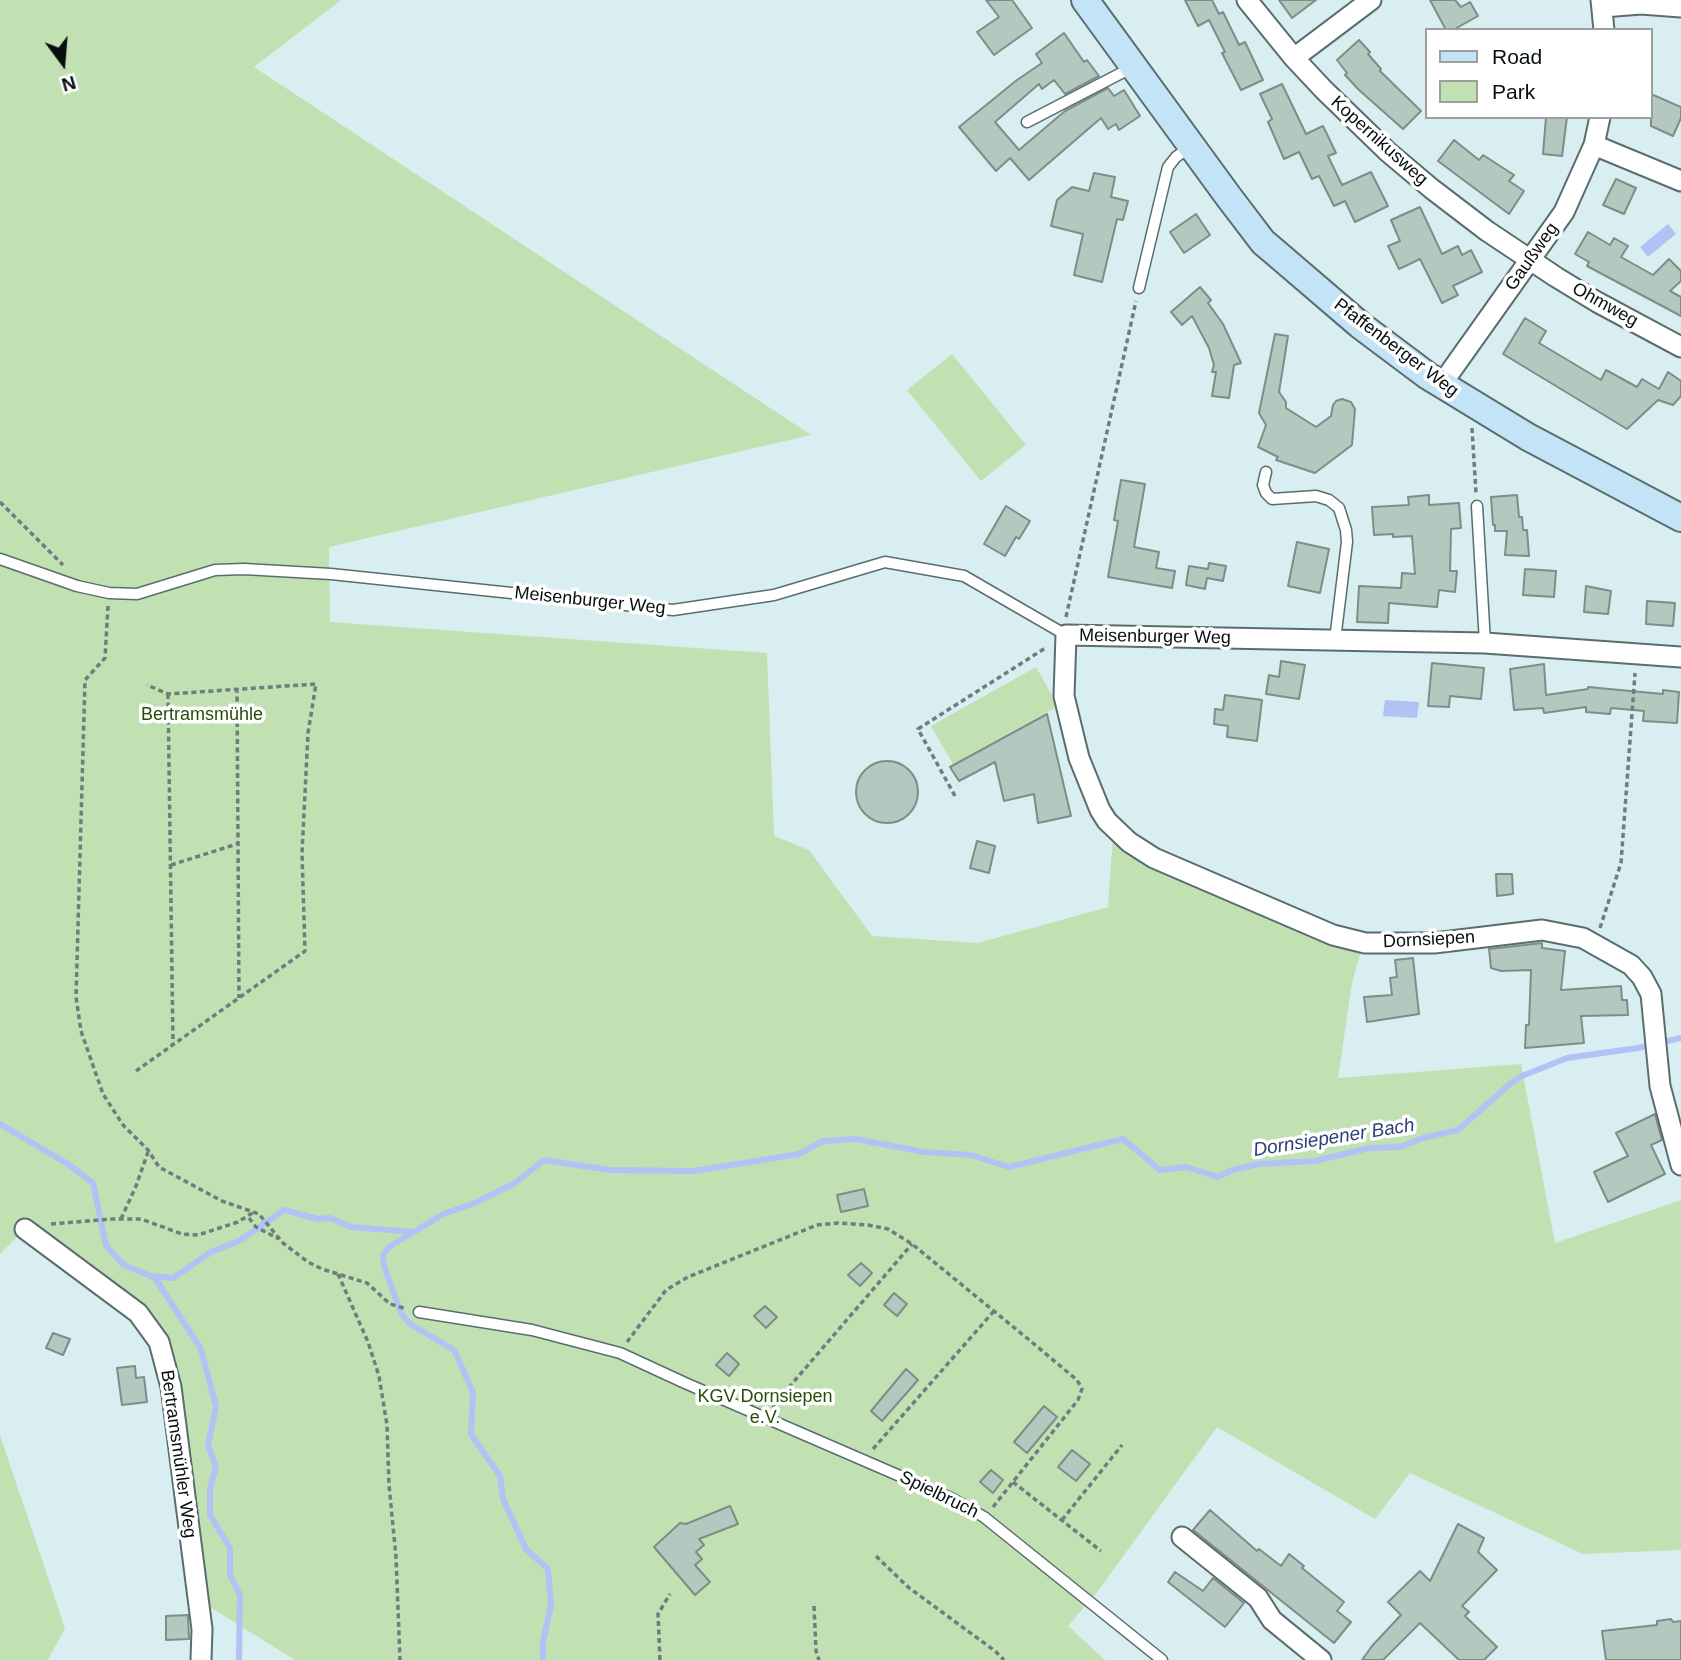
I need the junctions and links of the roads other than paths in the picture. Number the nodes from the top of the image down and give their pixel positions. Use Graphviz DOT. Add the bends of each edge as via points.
graph roads {
  1 [pos="1085,0"];
  2 [pos="1247,0"];
  3 [pos="1371,0"];
  4 [pos="1602,4"];
  5 [pos="1681,7"];
  6 [pos="1604,28"];
  7 [pos="1294,58"];
  8 [pos="1134,67"];
  9 [pos="1600,119"];
  10 [pos="1027,122"];
  11 [pos="1192,145"];
  12 [pos="1594,145"];
  13 [pos="1681,181"];
  14 [pos="1531,260"];
  15 [pos="1139,288"];
  16 [pos="1681,347"];
  17 [pos="1441,385"];
  18 [pos="1266,472"];
  19 [pos="1477,506"];
  20 [pos="1681,518"];
  21 [pos="0,559"];
  22 [pos="1066,635"];
  23 [pos="1335,640"];
  24 [pos="1485,643"];
  25 [pos="1681,657"];
  26 [pos="1681,1165"];
  27 [pos="25,1229"];
  28 [pos="419,1312"];
  29 [pos="1182,1537"];
  30 [pos="1312,1657"];
  31 [pos="201,1660"];
  32 [pos="1162,1660"];
  1 -- 8 [label="main road, Pfaffenberger Weg"];
  2 -- 7 [label="street, Kopernikusweg"];
  3 -- 7 [label="street"];
  4 -- 5 [label="street"];
  4 -- 6 [label="street"];
  7 -- 14 [label="street, Kopernikusweg" via="1388,152"];
  8 -- 10 [label="lane"];
  8 -- 11 [label="main road, Pfaffenberger Weg"];
  9 -- 12 [label="street, Gaußweg"];
  11 -- 15 [label="lane" via="1168,167"];
  11 -- 17 [label="main road, Pfaffenberger Weg" via="1262,242 1360,325"];
  12 -- 13 [label="street"];
  12 -- 14 [label="street, Gaußweg" via="1564,212"];
  14 -- 16 [label="street, Ohmweg"];
  14 -- 17 [label="street, Gaußweg"];
  17 -- 20 [label="main road, Pfaffenberger Weg"];
  18 -- 23 [label="lane" via="1264,485 1272,499 1316,496 1339,508 1347,542"];
  19 -- 24 [label="lane"];
  21 -- 22 [label="lane, Meisenburger Weg" via="109,593 137,594 215,570 244,569 673,610 774,595 885,562 964,576"];
  22 -- 23 [label="street, Meisenburger Weg"];
  22 -- 26 [label="street, Dornsiepen" via="1064,696 1088,783 1107,821 1154,858 1333,935 1365,943 1434,943 1542,930 1595,943 1631,965 1651,994 1667,1118"];
  23 -- 24 [label="street, Meisenburger Weg"];
  24 -- 25 [label="street, Meisenburger Weg"];
  27 -- 31 [label="street, Bertramsmühler Weg" via="138,1313 159,1342 171,1387 202,1629"];
  28 -- 32 [label="lane, Spielbruch" via="532,1330 620,1353 953,1499 984,1517"];
  29 -- 30 [label="street" via="1258,1598 1272,1620"];
}
